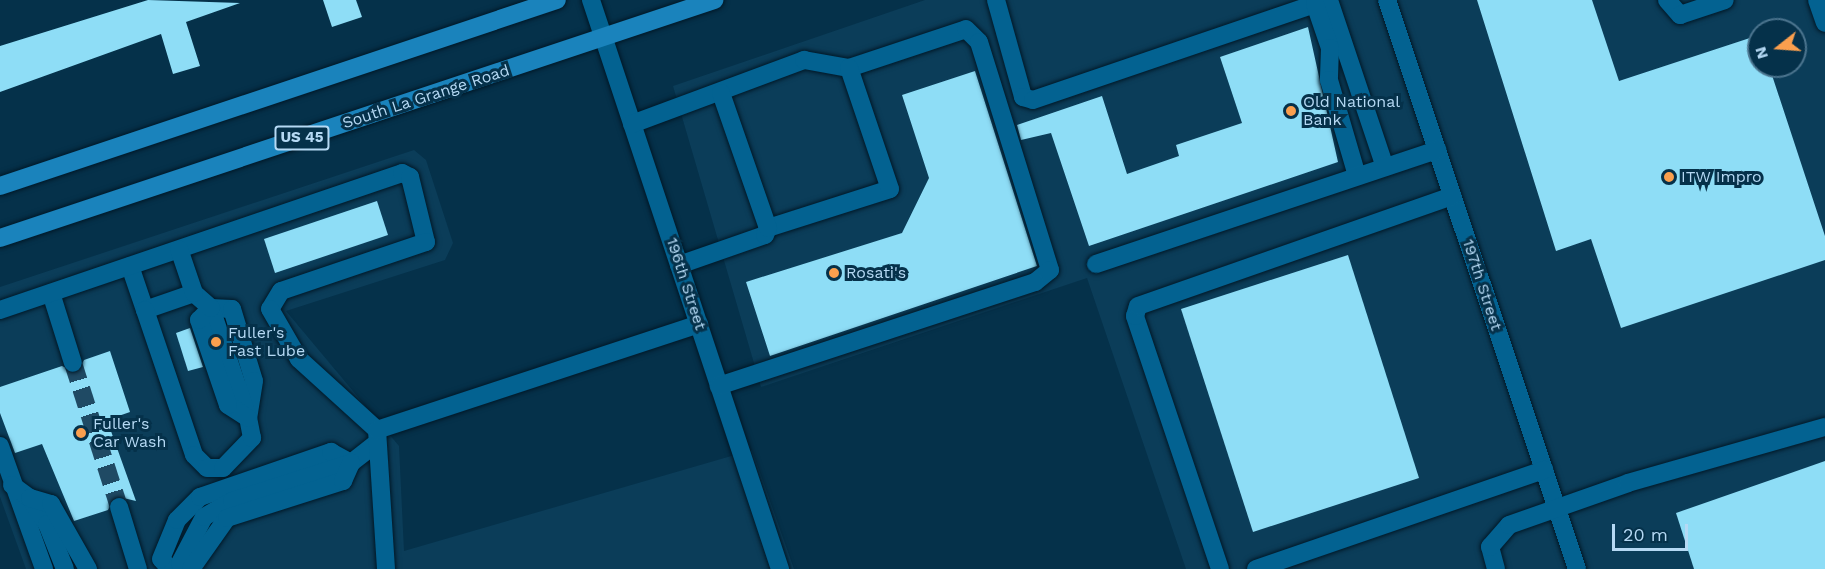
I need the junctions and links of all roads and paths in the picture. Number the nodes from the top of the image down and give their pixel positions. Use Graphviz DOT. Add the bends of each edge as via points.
graph roads {
  1 [pos="557,0"];
  2 [pos="591,0"];
  3 [pos="714,0"];
  4 [pos="996,0"];
  5 [pos="1387,0"];
  6 [pos="1667,0"];
  7 [pos="1725,0"];
  8 [pos="1817,0"];
  9 [pos="1322,1"];
  10 [pos="1000,22"];
  11 [pos="1825,23"];
  12 [pos="972,32"];
  13 [pos="603,37"];
  14 [pos="849,68"];
  15 [pos="721,93"];
  16 [pos="632,124"];
  17 [pos="1437,150"];
  18 [pos="1385,167"];
  19 [pos="1357,176"];
  20 [pos="0,186"];
  21 [pos="1452,196"];
  22 [pos="768,228"];
  23 [pos="0,238"];
  24 [pos="179,249"];
  25 [pos="1096,264"];
  26 [pos="679,265"];
  27 [pos="130,266"];
  28 [pos="51,292"];
  29 [pos="194,293"];
  30 [pos="211,308"];
  31 [pos="0,310"];
  32 [pos="145,310"];
  33 [pos="699,324"];
  34 [pos="73,363"];
  35 [pos="719,386"];
  36 [pos="248,418"];
  37 [pos="1825,427"];
  38 [pos="375,437"];
  39 [pos="0,446"];
  40 [pos="351,463"];
  41 [pos="1544,470"];
  42 [pos="6,487"];
  43 [pos="30,498"];
  44 [pos="120,507"];
  45 [pos="1557,510"];
  46 [pos="44,569"];
  47 [pos="65,569"];
  48 [pos="88,569"];
  49 [pos="138,569"];
  50 [pos="170,569"];
  51 [pos="182,569"];
  52 [pos="191,569"];
  53 [pos="386,569"];
  54 [pos="780,569"];
  55 [pos="1220,569"];
  56 [pos="1256,569"];
  57 [pos="1496,569"];
  58 [pos="1577,569"];
  1 -- 20 [label="main road"];
  2 -- 13 [label="street, 196th Street"];
  3 -- 13 [label="main road, South La Grange Road / US 45"];
  4 -- 10 [label="street"];
  5 -- 17 [label="street, 197th Street"];
  6 -- 7 [label="street" via="1680,15"];
  8 -- 11 [label="street"];
  9 -- 10 [label="street" via="1033,100 1023,97"];
  9 -- 18 [label="street"];
  9 -- 19 [label="street" via="1330,48 1329,80"];
  10 -- 12 [label="street"];
  12 -- 14 [label="street" via="966,29"];
  12 -- 35 [label="street" via="1050,270 1035,282"];
  13 -- 16 [label="street, 196th Street"];
  13 -- 23 [label="main road, South La Grange Road / US 45"];
  14 -- 15 [label="street" via="804,60 746,78"];
  14 -- 22 [label="street" via="890,189"];
  15 -- 16 [label="street"];
  15 -- 22 [label="street"];
  16 -- 26 [label="street, 196th Street"];
  17 -- 18 [label="street"];
  17 -- 21 [label="street, 197th Street"];
  18 -- 19 [label="street"];
  19 -- 25 [label="street"];
  21 -- 41 [label="street, 197th Street"];
  21 -- 55 [label="street" via="1138,306 1135,316"];
  22 -- 26 [label="street" via="765,236"];
  24 -- 27 [label="street"];
  24 -- 29 [label="street"];
  24 -- 38 [label="street" via="402,173 410,177 426,242 281,291 270,309 299,359"];
  26 -- 33 [label="street, 196th Street"];
  27 -- 28 [label="street"];
  27 -- 32 [label="street"];
  28 -- 31 [label="street"];
  28 -- 34 [label="street"];
  29 -- 30 [label="street"];
  29 -- 32 [label="street"];
  30 -- 36 [label="street" via="199,320 228,405"];
  30 -- 36 [label="street" via="232,309 254,381"];
  32 -- 36 [label="street" via="194,454 207,468 223,468 242,453 252,438"];
  33 -- 35 [label="street, 196th Street"];
  33 -- 38 [label="street"];
  35 -- 54 [label="street, 196th Street"];
  37 -- 45 [label="street" via="1628,483"];
  38 -- 40 [label="street"];
  38 -- 53 [label="street"];
  39 -- 42 [label="street"];
  40 -- 50 [label="street" via="331,452 200,497 177,520 161,559"];
  40 -- 51 [label="street" via="232,501 204,517 180,563"];
  40 -- 52 [label="street" via="343,481 227,518"];
  41 -- 45 [label="street, 197th Street"];
  41 -- 56 [label="street"];
  42 -- 43 [label="street"];
  42 -- 46 [label="street"];
  43 -- 47 [label="street"];
  43 -- 48 [label="street" via="51,504"];
  44 -- 49 [label="street"];
  45 -- 57 [label="street" via="1497,534 1490,547"];
  45 -- 58 [label="street, 197th Street"];
}
